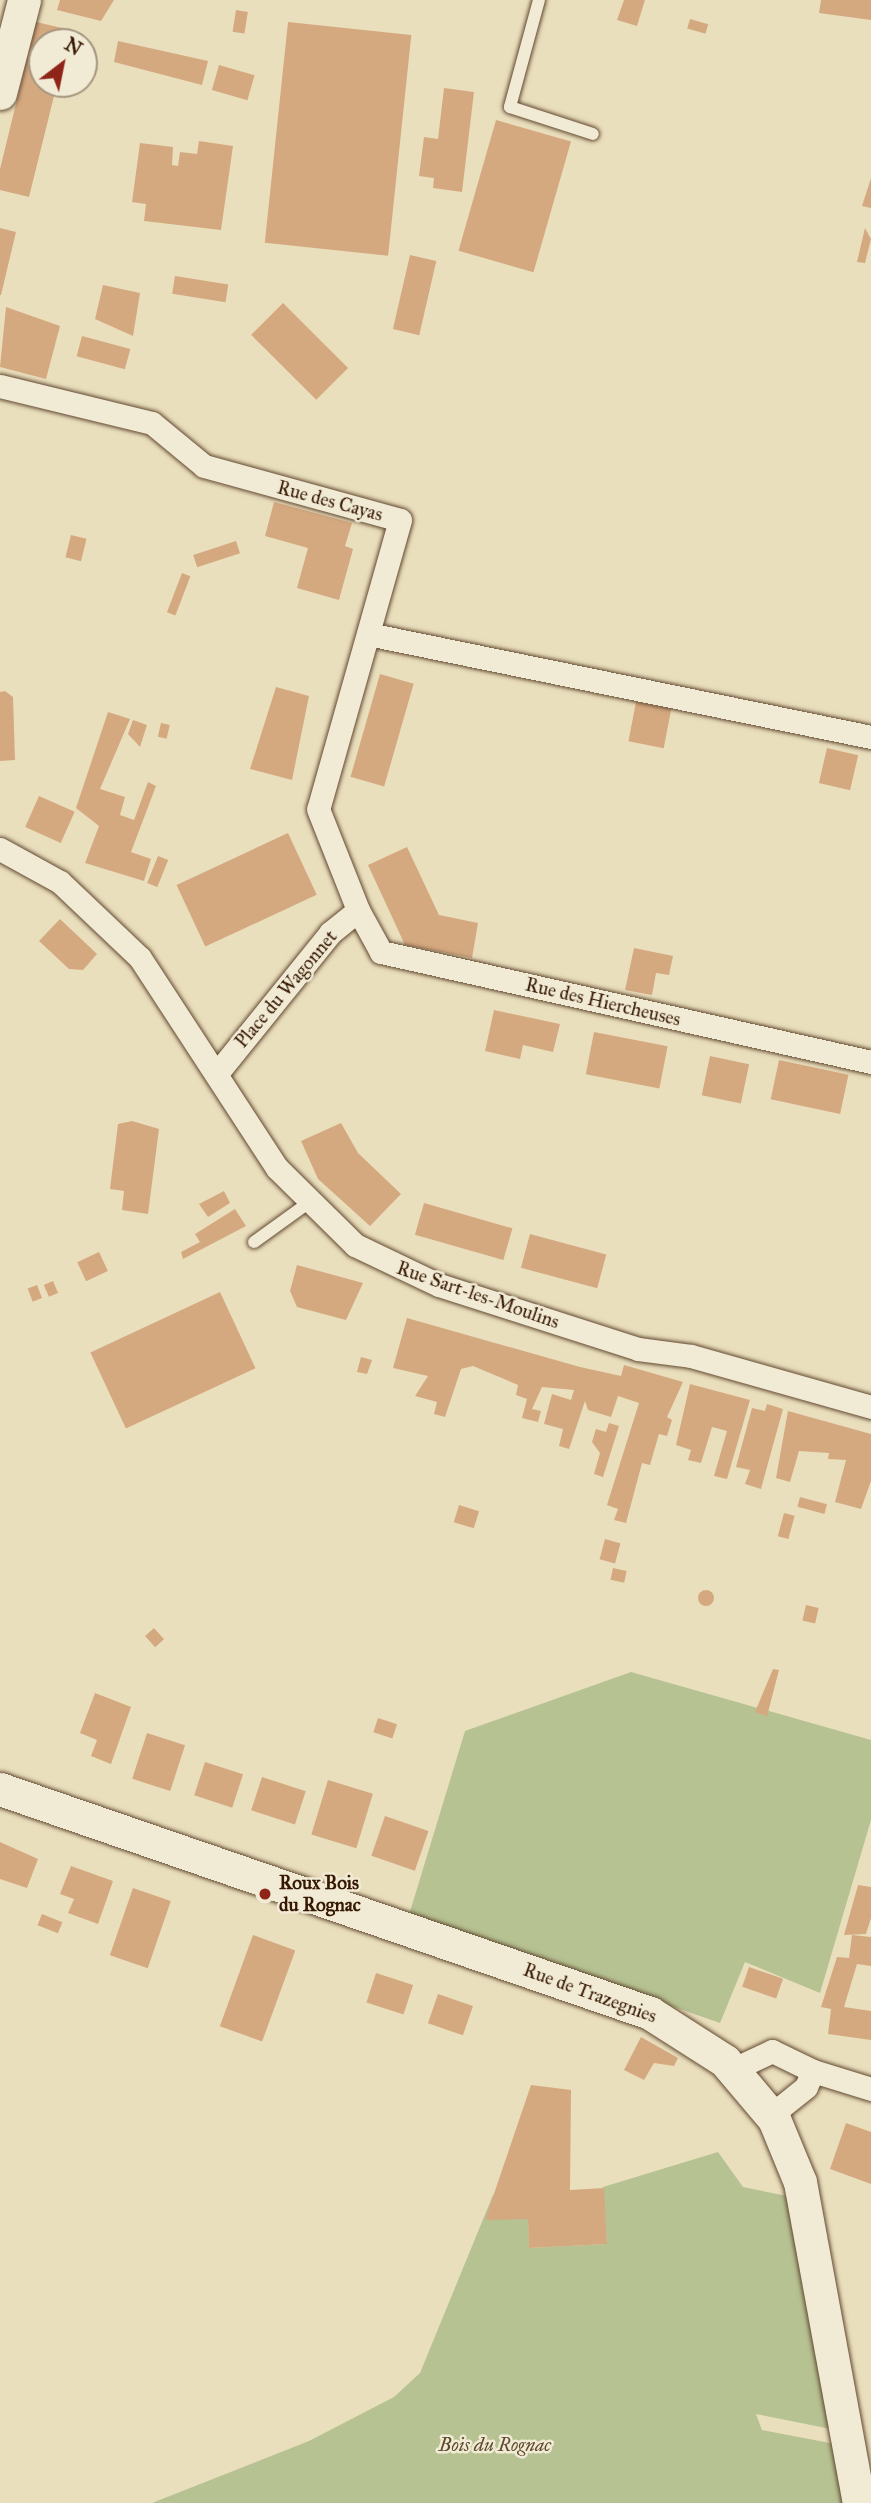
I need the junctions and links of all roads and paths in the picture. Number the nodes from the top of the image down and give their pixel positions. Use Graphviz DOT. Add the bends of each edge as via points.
graph roads {
  1 [pos="24,0"];
  2 [pos="539,0"];
  3 [pos="0,93"];
  4 [pos="593,134"];
  5 [pos="0,386"];
  6 [pos="369,634"];
  7 [pos="871,737"];
  8 [pos="0,849"];
  9 [pos="358,910"];
  10 [pos="871,1062"];
  11 [pos="218,1072"];
  12 [pos="308,1202"];
  13 [pos="254,1242"];
  14 [pos="871,1407"];
  15 [pos="0,1789"];
  16 [pos="734,2069"];
  17 [pos="813,2071"];
  18 [pos="871,2089"];
  19 [pos="771,2115"];
  20 [pos="859,2503"];
  1 -- 3 [label="main road"];
  2 -- 4 [label="lane" via="510,107"];
  5 -- 6 [label="street, Rue des Cayas" via="152,423 204,466 400,520"];
  6 -- 7 [label="street"];
  6 -- 9 [label="street, Rue des Cayas" via="318,809"];
  8 -- 11 [label="street, Rue Sart-les-Moulins" via="60,882 141,958"];
  9 -- 10 [label="street, Rue des Hiercheuses" via="381,952"];
  9 -- 11 [label="street, Place du Wagonnet" via="330,933"];
  11 -- 12 [label="street, Rue Sart-les-Moulins" via="277,1168"];
  12 -- 13 [label="lane"];
  12 -- 14 [label="street, Rue Sart-les-Moulins" via="355,1245 439,1285 639,1349 691,1356"];
  15 -- 16 [label="main road, Rue de Trazegnies" via="650,2013"];
  16 -- 17 [label="street" via="772,2050"];
  16 -- 19 [label="main road, Rue de Trazegnies"];
  17 -- 18 [label="street"];
  17 -- 19 [label="street" via="806,2087"];
  19 -- 20 [label="main road, Rue de Trazegnies" via="802,2189"];
}
